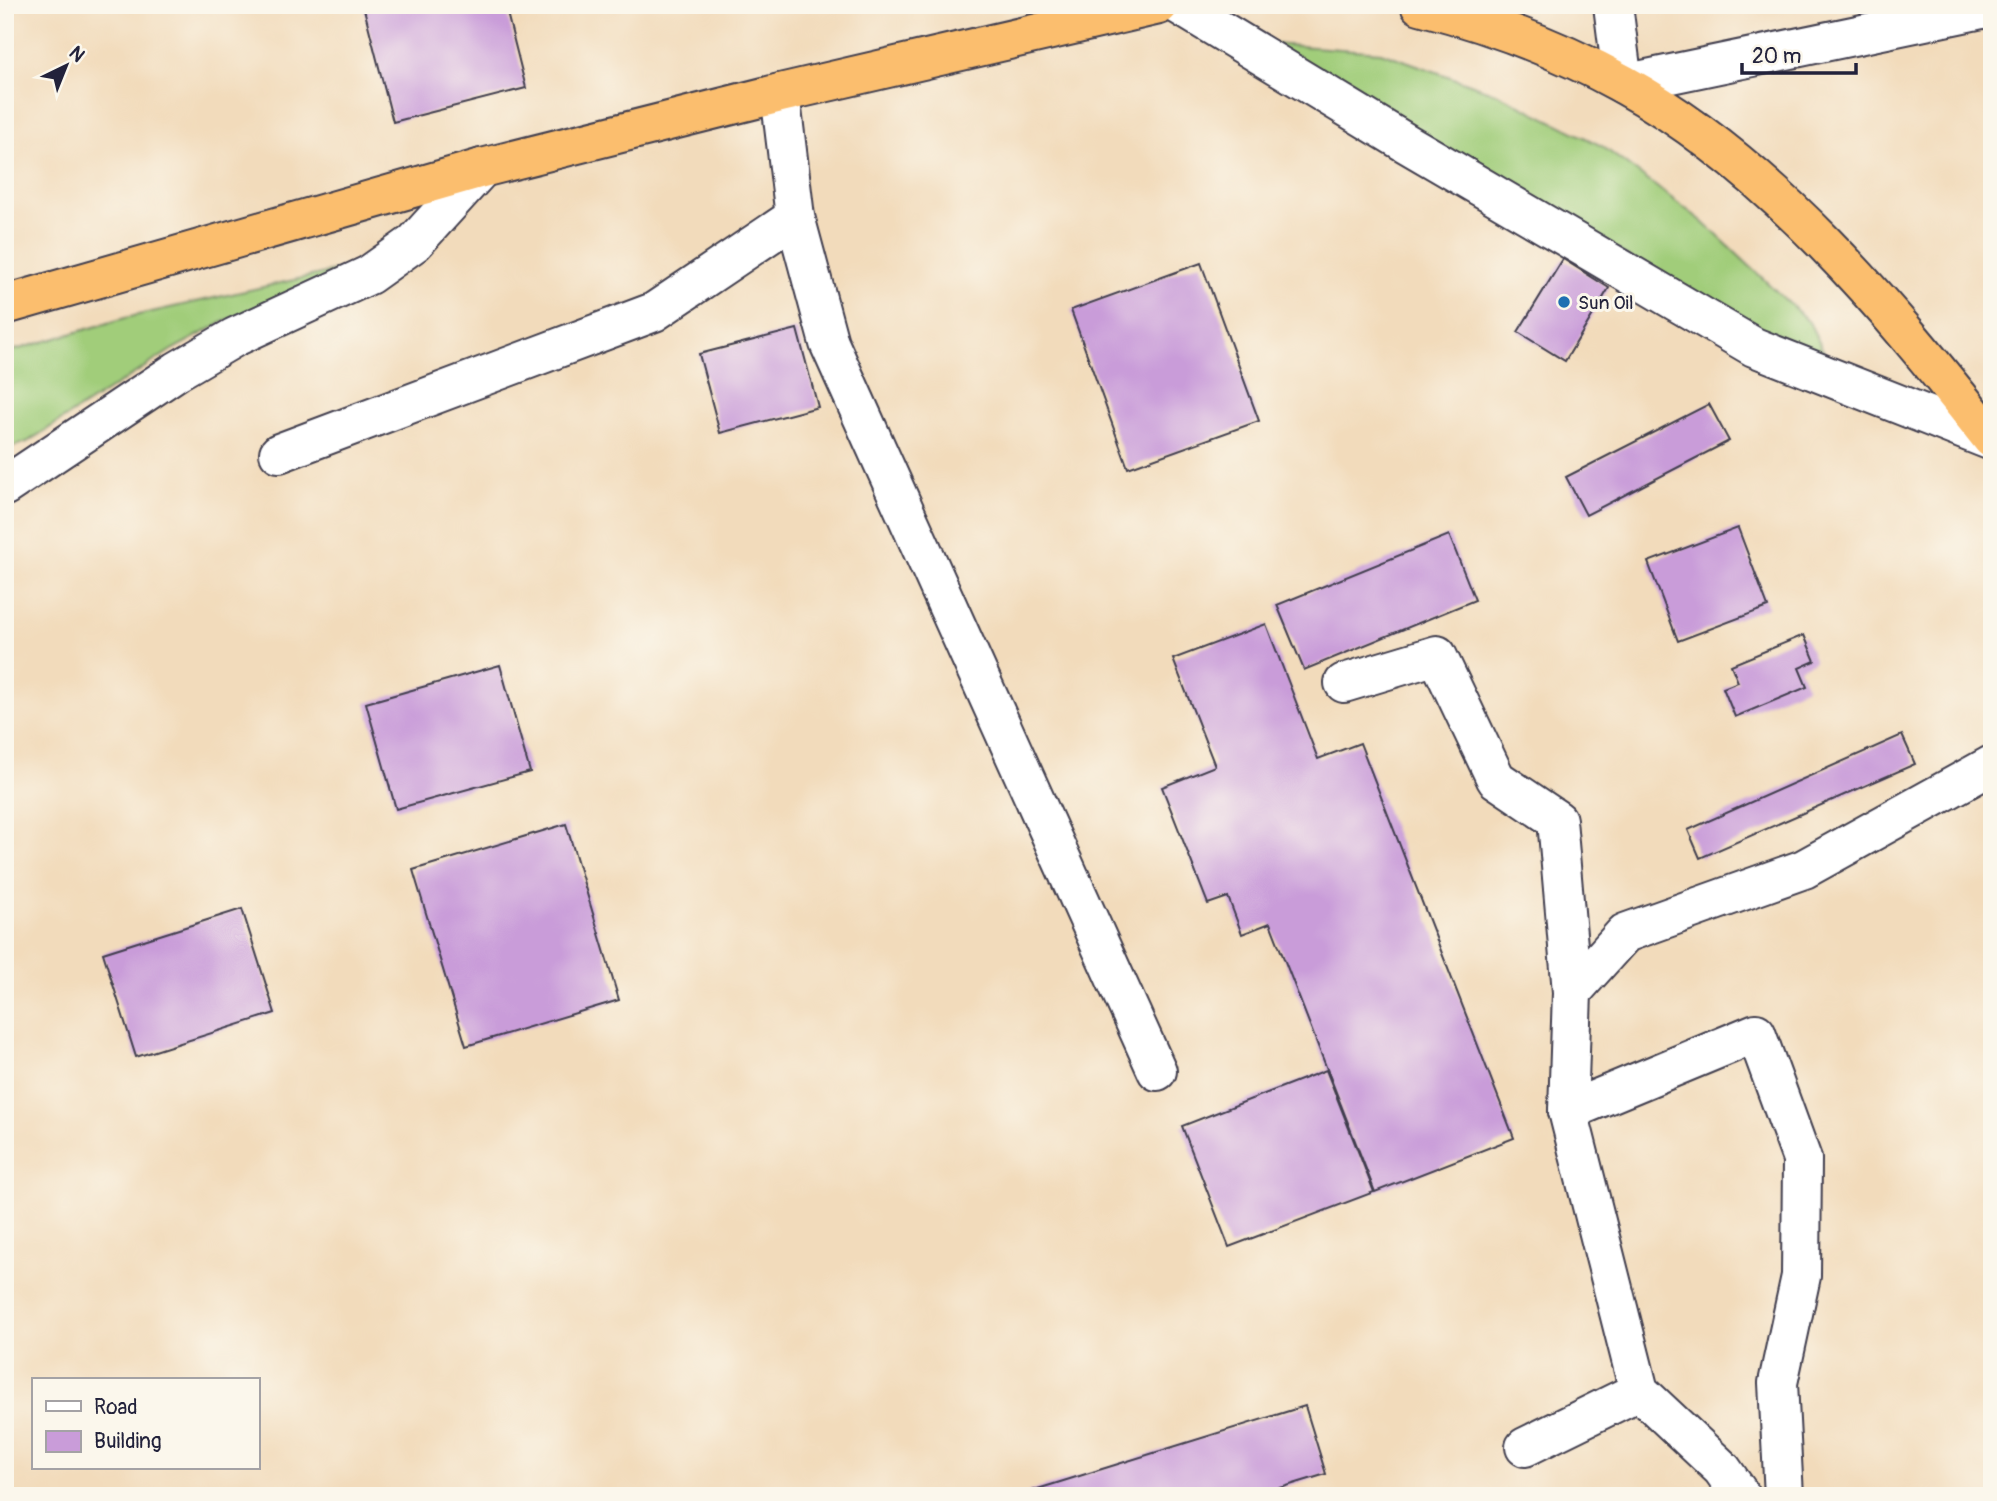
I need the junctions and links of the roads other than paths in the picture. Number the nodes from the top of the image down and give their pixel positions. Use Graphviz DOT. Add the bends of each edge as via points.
graph roads {
  1 [pos="1159,5"];
  2 [pos="1180,5"];
  3 [pos="1420,5"];
  4 [pos="1613,5"];
  5 [pos="1992,7"];
  6 [pos="1623,84"];
  7 [pos="780,93"];
  8 [pos="482,168"];
  9 [pos="795,217"];
  10 [pos="5,305"];
  11 [pos="1992,440"];
  12 [pos="279,453"];
  13 [pos="5,486"];
  14 [pos="1344,683"];
  15 [pos="1992,765"];
  16 [pos="1572,992"];
  17 [pos="1157,1071"];
  18 [pos="1568,1111"];
  19 [pos="1640,1391"];
  20 [pos="1525,1447"];
  21 [pos="1741,1496"];
  22 [pos="1784,1496"];
  1 -- 7 [label="highway"];
  2 -- 11 [label="street" via="1406,144 1754,347"];
  3 -- 6 [label="highway" via="1531,40"];
  4 -- 6 [label="street"];
  5 -- 6 [label="street"];
  6 -- 11 [label="highway" via="1697,132 1763,185 1888,311"];
  7 -- 8 [label="highway"];
  7 -- 9 [label="street"];
  8 -- 10 [label="highway"];
  8 -- 13 [label="street" via="414,243 369,275 235,337"];
  9 -- 12 [label="street" via="654,312"];
  9 -- 17 [label="street" via="829,343"];
  14 -- 16 [label="street" via="1437,654 1496,779 1557,820"];
  15 -- 16 [label="street" via="1804,869 1625,933"];
  16 -- 18 [label="street"];
  18 -- 19 [label="street"];
  18 -- 22 [label="street" via="1756,1033 1802,1159 1801,1276 1778,1383"];
  19 -- 20 [label="street"];
  19 -- 21 [label="street" via="1722,1469"];
}
